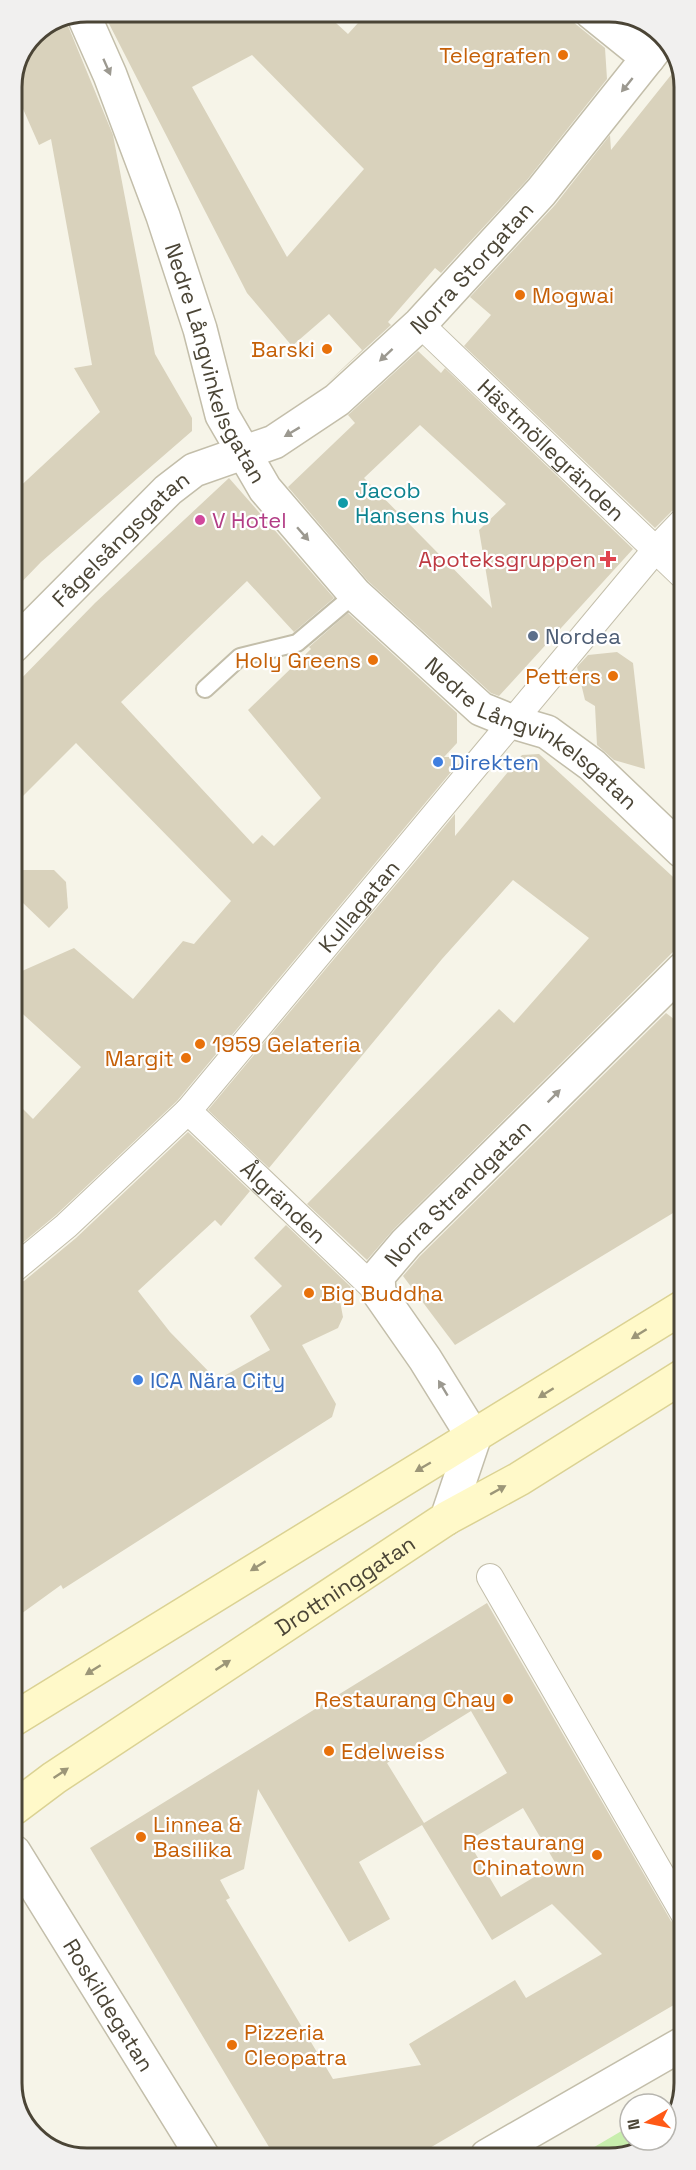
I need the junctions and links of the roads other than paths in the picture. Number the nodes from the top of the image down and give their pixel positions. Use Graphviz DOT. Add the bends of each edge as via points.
graph roads {
  1 [pos="86,22"];
  2 [pos="610,23"];
  3 [pos="656,49"];
  4 [pos="420,324"];
  5 [pos="241,452"];
  6 [pos="674,530"];
  7 [pos="657,548"];
  8 [pos="674,566"];
  9 [pos="355,594"];
  10 [pos="22,637"];
  11 [pos="205,689"];
  12 [pos="513,722"];
  13 [pos="674,843"];
  14 [pos="674,978"];
  15 [pos="188,1111"];
  16 [pos="22,1262"];
  17 [pos="379,1293"];
  18 [pos="674,1313"];
  19 [pos="674,1382"];
  20 [pos="474,1438"];
  21 [pos="447,1518"];
  22 [pos="490,1577"];
  23 [pos="22,1714"];
  24 [pos="22,1802"];
  25 [pos="22,1865"];
  26 [pos="674,1897"];
  27 [pos="674,2049"];
  28 [pos="197,2147"];
  29 [pos="500,2148"];
  1 -- 5 [label="street, Nedre Långvinkelsgatan, one-way" via="163,216 200,329 222,416"];
  2 -- 3 [label="street"];
  3 -- 4 [label="street, Norra Storgatan, one-way" via="541,192"];
  4 -- 5 [label="street, Norra Storgatan, one-way" via="326,409 274,442"];
  4 -- 7 [label="street, Hästmöllegränden"];
  5 -- 9 [label="street, Nedre Långvinkelsgatan, one-way" via="265,489"];
  5 -- 10 [label="street, Fågelsångsgatan" via="194,471 168,490"];
  6 -- 7 [label="street, Kullagatan"];
  7 -- 8 [label="street, Hästmöllegränden"];
  7 -- 12 [label="street, Kullagatan"];
  9 -- 11 [label="lane" via="297,643 240,657"];
  9 -- 12 [label="street, Nedre Långvinkelsgatan" via="481,709"];
  12 -- 13 [label="street, Nedre Långvinkelsgatan" via="547,732 592,765"];
  12 -- 15 [label="street, Kullagatan"];
  17 -- 14 [label="street, Norra Strandgatan, one-way" via="378,1276 394,1255"];
  15 -- 16 [label="street, Kullagatan"];
  15 -- 17 [label="street, Ålgränden"];
  20 -- 17 [label="street, Norra Strandgatan, one-way" via="426,1359"];
  18 -- 20 [label="main road, one-way"];
  21 -- 19 [label="main road, Drottninggatan, one-way" via="519,1479"];
  20 -- 21 [label="street"];
  20 -- 23 [label="main road, one-way" via="308,1535"];
  24 -- 21 [label="main road, Drottninggatan, one-way"];
  22 -- 26 [label="street"];
  25 -- 28 [label="street, Roskildegatan"];
  27 -- 29 [label="street"];
}
